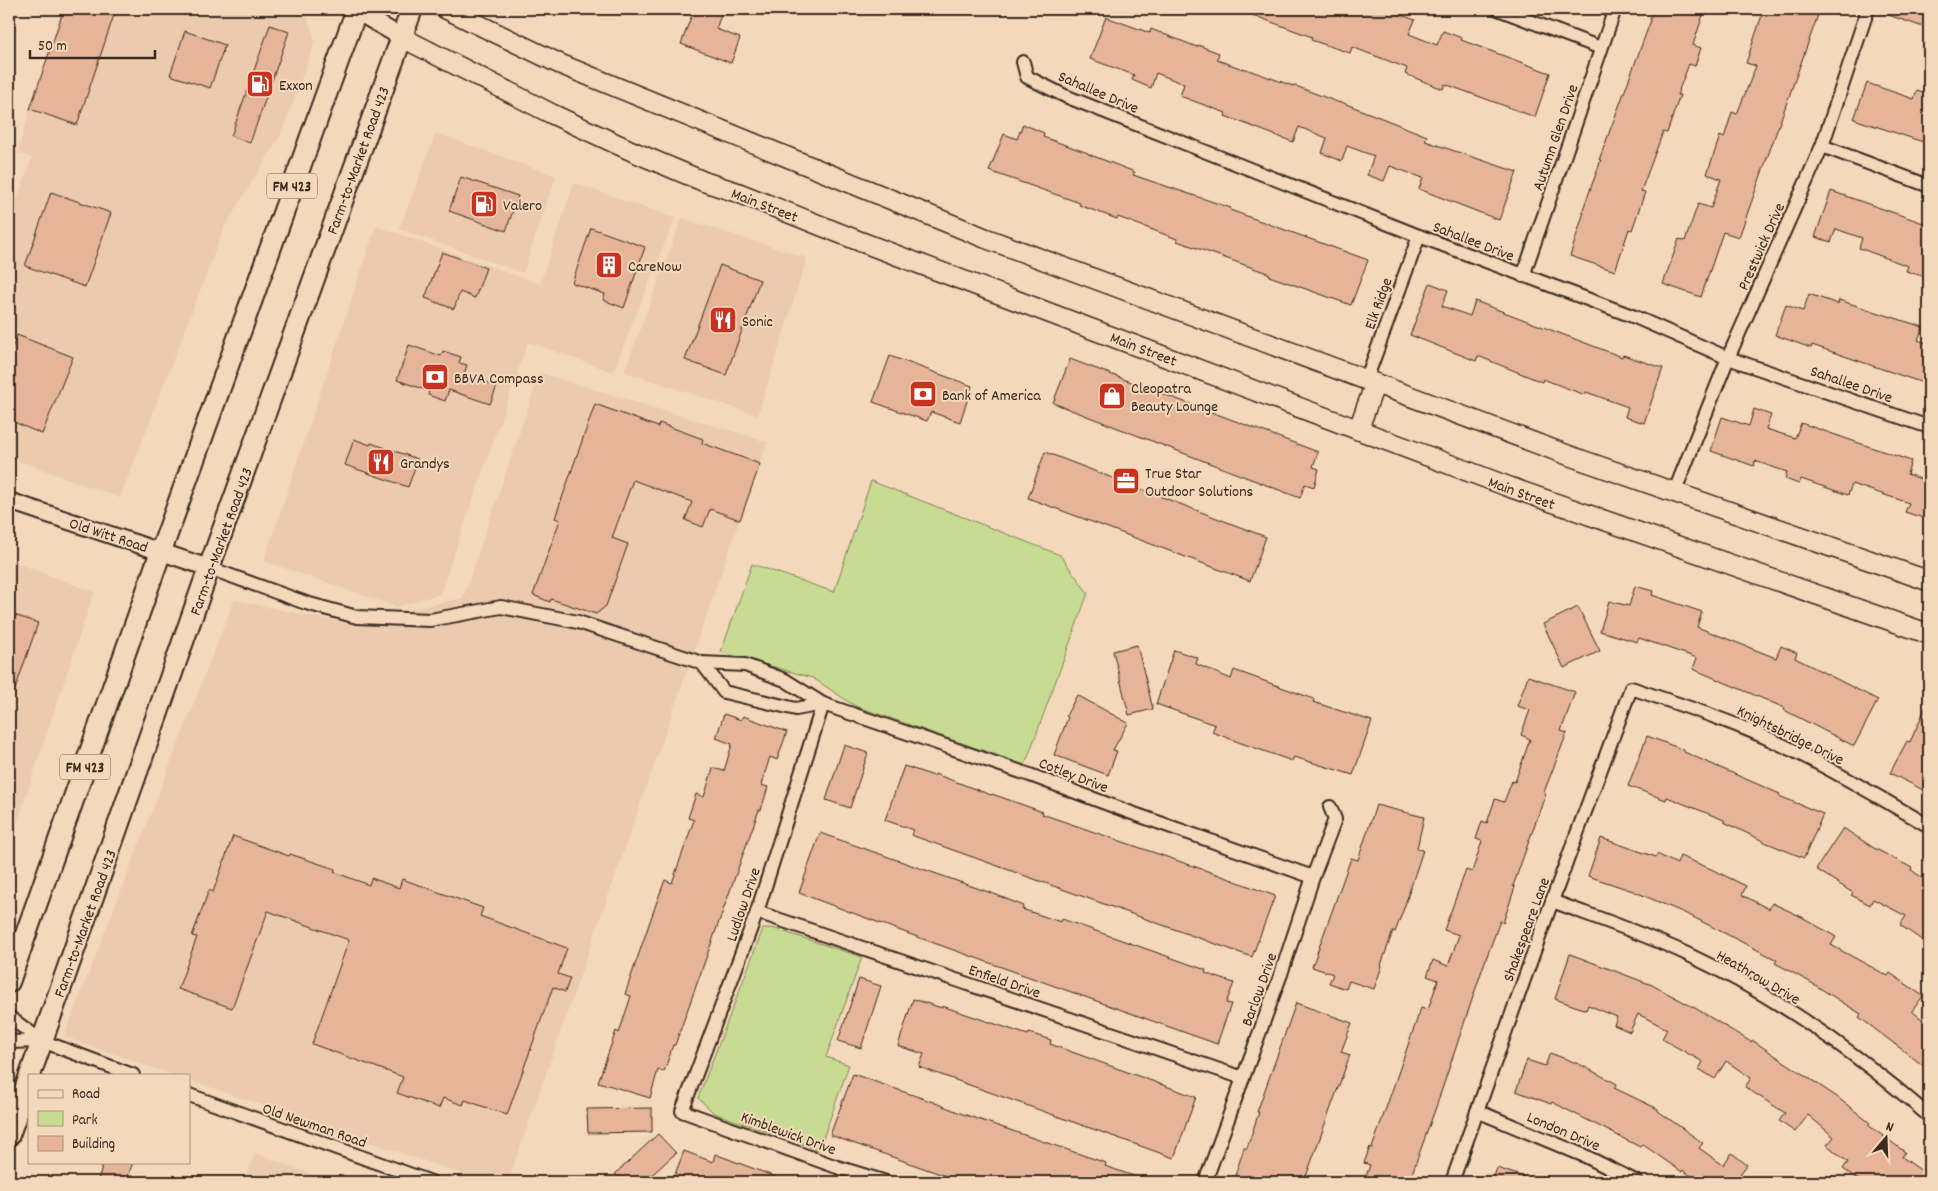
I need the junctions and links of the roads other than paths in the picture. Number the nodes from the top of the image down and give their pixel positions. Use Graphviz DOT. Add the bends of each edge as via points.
graph roads {
  1 [pos="355,9"];
  2 [pos="412,9"];
  3 [pos="446,9"];
  4 [pos="1498,9"];
  5 [pos="1615,9"];
  6 [pos="1868,9"];
  7 [pos="401,37"];
  8 [pos="1601,48"];
  9 [pos="1023,62"];
  10 [pos="1822,146"];
  11 [pos="1929,186"];
  12 [pos="1419,236"];
  13 [pos="1523,276"];
  14 [pos="1728,358"];
  15 [pos="1370,382"];
  16 [pos="1929,427"];
  17 [pos="1358,430"];
  18 [pos="1674,494"];
  19 [pos="9,501"];
  20 [pos="161,550"];
  21 [pos="209,568"];
  22 [pos="1929,582"];
  23 [pos="1929,634"];
  24 [pos="702,663"];
  25 [pos="1631,688"];
  26 [pos="823,704"];
  27 [pos="1330,807"];
  28 [pos="1929,826"];
  29 [pos="1313,877"];
  30 [pos="1552,901"];
  31 [pos="757,912"];
  32 [pos="9,982"];
  33 [pos="9,1017"];
  34 [pos="42,1040"];
  35 [pos="9,1042"];
  36 [pos="30,1074"];
  37 [pos="130,1074"];
  38 [pos="1243,1078"];
  39 [pos="28,1081"];
  40 [pos="190,1096"];
  41 [pos="682,1111"];
  42 [pos="1477,1111"];
  43 [pos="1929,1116"];
  44 [pos="9,1135"];
  45 [pos="431,1182"];
  46 [pos="886,1182"];
  47 [pos="1205,1182"];
  48 [pos="1452,1182"];
  49 [pos="1637,1182"];
  1 -- 7 [label="street"];
  1 -- 20 [label="main road, FM 423"];
  2 -- 7 [label="main road, Farm-to-Market Road 423 / FM 423"];
  3 -- 15 [label="main road" via="560,64 985,238"];
  4 -- 8 [label="street"];
  5 -- 8 [label="street, Autumn Glen Drive"];
  6 -- 10 [label="street, Prestwick Drive"];
  7 -- 17 [label="main road, Main Street" via="552,114 704,182"];
  7 -- 21 [label="main road, Farm-to-Market Road 423 / FM 423"];
  8 -- 13 [label="street, Autumn Glen Drive"];
  9 -- 12 [label="street, Sahallee Drive" via="1027,77 1065,96"];
  10 -- 11 [label="street"];
  10 -- 14 [label="street, Prestwick Drive"];
  12 -- 13 [label="street, Sahallee Drive"];
  12 -- 15 [label="street, Elk Ridge"];
  13 -- 14 [label="street, Sahallee Drive" via="1635,317"];
  14 -- 16 [label="street, Sahallee Drive"];
  14 -- 18 [label="street, Prestwick Drive"];
  15 -- 17 [label="main road"];
  15 -- 18 [label="main road"];
  17 -- 23 [label="main road, Main Street" via="1512,488"];
  18 -- 22 [label="main road"];
  19 -- 20 [label="street, Old Witt Road"];
  20 -- 21 [label="street, Old Witt Road"];
  20 -- 32 [label="main road, FM 423"];
  21 -- 24 [label="street" via="306,604 357,617 430,620 501,607 578,622"];
  21 -- 34 [label="main road, Farm-to-Market Road 423 / FM 423"];
  24 -- 26 [label="street, Cotley Drive" via="745,665 784,680"];
  24 -- 26 [label="street, Cotley Drive" via="724,692 796,709"];
  25 -- 28 [label="street, Knightsbridge Drive" via="1729,722 1780,744"];
  25 -- 30 [label="street, Shakespeare Lane"];
  26 -- 29 [label="street, Cotley Drive"];
  26 -- 31 [label="street, Ludlow Drive"];
  27 -- 29 [label="street, Barlow Drive" via="1335,819"];
  29 -- 38 [label="street, Barlow Drive"];
  30 -- 42 [label="street, Shakespeare Lane"];
  30 -- 43 [label="street, Heathrow Drive" via="1686,953 1746,984 1860,1060"];
  31 -- 38 [label="street, Enfield Drive"];
  31 -- 41 [label="street, Ludlow Drive"];
  33 -- 34 [label="street"];
  34 -- 35 [label="street"];
  34 -- 36 [label="main road, Farm-to-Market Road 423 / FM 423"];
  34 -- 37 [label="street"];
  38 -- 47 [label="street, Barlow Drive"];
  39 -- 44 [label="main road"];
  40 -- 45 [label="street, Old Newman Road"];
  41 -- 46 [label="street, Kimblewick Drive"];
  42 -- 48 [label="street, Shakespeare Lane"];
  42 -- 49 [label="street, London Drive" via="1585,1156"];
}
